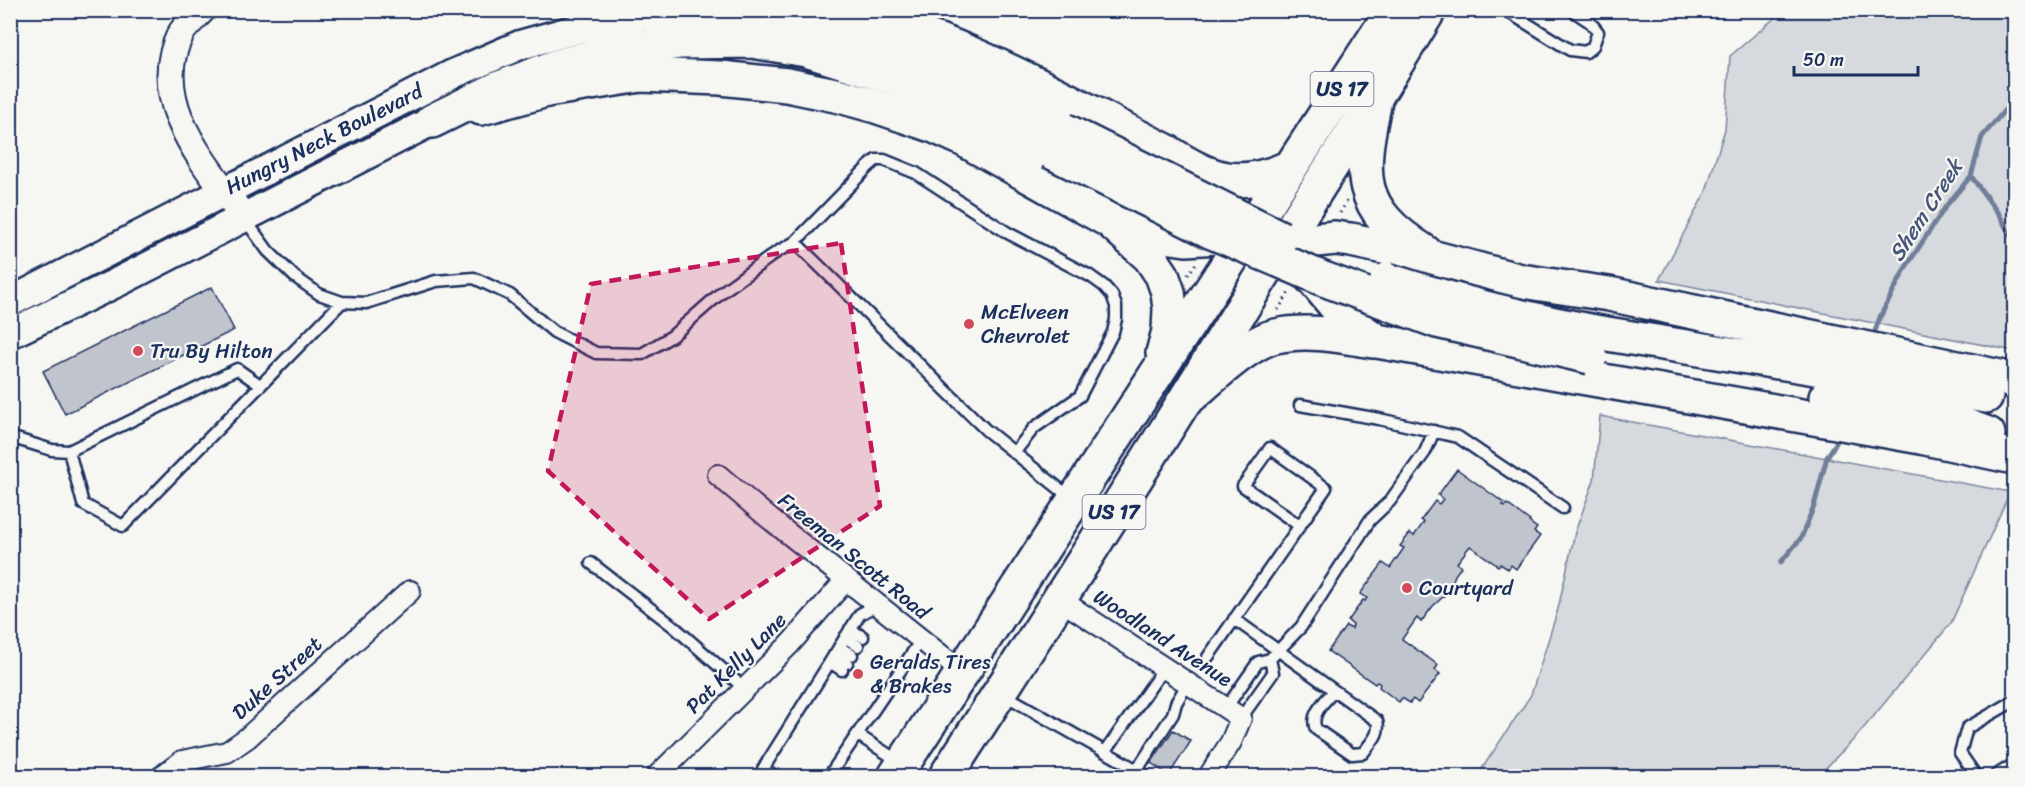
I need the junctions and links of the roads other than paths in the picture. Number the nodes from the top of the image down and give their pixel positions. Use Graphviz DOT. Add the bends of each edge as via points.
graph roads {
  1 [pos="202,10"];
  2 [pos="828,10"];
  3 [pos="1393,10"];
  4 [pos="1429,10"];
  5 [pos="1505,10"];
  6 [pos="1572,10"];
  7 [pos="666,13"];
  8 [pos="1375,100"];
  9 [pos="432,121"];
  10 [pos="1057,140"];
  11 [pos="1190,166"];
  12 [pos="1291,167"];
  13 [pos="224,190"];
  14 [pos="244,218"];
  15 [pos="1110,221"];
  16 [pos="1246,234"];
  17 [pos="795,242"];
  18 [pos="1280,247"];
  19 [pos="1434,258"];
  20 [pos="10,302"];
  21 [pos="342,302"];
  22 [pos="10,334"];
  23 [pos="1377,341"];
  24 [pos="1593,344"];
  25 [pos="1160,368"];
  26 [pos="2014,380"];
  27 [pos="260,386"];
  28 [pos="1186,400"];
  29 [pos="2014,400"];
  30 [pos="1300,405"];
  31 [pos="1434,431"];
  32 [pos="10,436"];
  33 [pos="2014,443"];
  34 [pos="69,451"];
  35 [pos="1014,453"];
  36 [pos="2014,457"];
  37 [pos="718,475"];
  38 [pos="1074,500"];
  39 [pos="1563,508"];
  40 [pos="1300,526"];
  41 [pos="591,563"];
  42 [pos="846,580"];
  43 [pos="410,591"];
  44 [pos="1059,599"];
  45 [pos="877,605"];
  46 [pos="1234,619"];
  47 [pos="921,640"];
  48 [pos="840,646"];
  49 [pos="852,654"];
  50 [pos="1274,655"];
  51 [pos="1208,657"];
  52 [pos="1164,668"];
  53 [pos="962,672"];
  54 [pos="1188,683"];
  55 [pos="745,689"];
  56 [pos="1334,691"];
  57 [pos="1001,692"];
  58 [pos="2014,701"];
  59 [pos="1233,713"];
  60 [pos="848,742"];
  61 [pos="1105,752"];
  62 [pos="2014,764"];
  63 [pos="899,770"];
  64 [pos="1137,770"];
  65 [pos="162,777"];
  66 [pos="657,777"];
  67 [pos="775,777"];
  68 [pos="829,777"];
  69 [pos="946,777"];
  70 [pos="1149,777"];
  71 [pos="1209,777"];
  72 [pos="1976,777"];
  73 [pos="1995,777"];
  1 -- 13 [label="street" via="180,33 170,65 173,101 184,130"];
  2 -- 11 [label="highway" via="920,33 994,64"];
  3 -- 12 [label="highway, US 17"];
  4 -- 8 [label="highway, US 17"];
  5 -- 6 [label="lane" via="1570,50 1586,52 1598,32"];
  7 -- 10 [label="highway" via="780,22 855,37 961,79"];
  7 -- 13 [label="main road, Hungry Neck Boulevard" via="577,29 520,45 453,74"];
  8 -- 18 [label="highway, US 17"];
  8 -- 19 [label="highway" via="1365,164 1366,187 1384,220"];
  9 -- 10 [label="highway" via="497,89 612,51 681,42 752,41 806,50 896,78"];
  9 -- 14 [label="main road, Hungry Neck Boulevard"];
  9 -- 15 [label="highway" via="547,90 641,75 787,85 876,106 932,125"];
  10 -- 24 [label="highway, bridge" via="1134,163 1327,259 1441,297 1535,321"];
  11 -- 12 [label="highway" via="1212,176 1246,181"];
  11 -- 16 [label="highway"];
  12 -- 16 [label="highway, US 17"];
  13 -- 14 [label="street"];
  13 -- 20 [label="main road, Hungry Neck Boulevard"];
  14 -- 21 [label="lane" via="268,251 295,277 319,294"];
  14 -- 22 [label="main road, Hungry Neck Boulevard"];
  15 -- 16 [label="highway" via="1186,239"];
  15 -- 25 [label="highway" via="1150,257 1168,292 1169,331"];
  16 -- 18 [label="highway"];
  16 -- 25 [label="highway, US 17"];
  17 -- 21 [label="lane" via="731,285 672,336 642,354 596,352 554,332 510,295 474,278 436,280 366,303"];
  17 -- 35 [label="lane" via="937,384"];
  17 -- 35 [label="lane" via="868,166 884,160 916,173 993,224 1104,286 1114,301 1116,320 1103,355 1080,396 1034,428"];
  18 -- 19 [label="highway" via="1335,238"];
  18 -- 23 [label="highway" via="1348,321"];
  18 -- 28 [label="highway, US 17"];
  19 -- 26 [label="highway" via="1521,281 1609,294"];
  21 -- 27 [label="lane"];
  23 -- 28 [label="highway" via="1324,334 1275,336 1232,362"];
  23 -- 36 [label="highway" via="1921,437"];
  24 -- 29 [label="highway"];
  24 -- 33 [label="highway" via="1939,416"];
  25 -- 38 [label="highway, US 17"];
  27 -- 34 [label="lane" via="237,369"];
  27 -- 34 [label="lane" via="123,526 83,504"];
  28 -- 44 [label="highway, US 17"];
  30 -- 31 [label="lane"];
  31 -- 39 [label="lane" via="1458,437"];
  31 -- 50 [label="lane" via="1425,452 1390,501 1370,519 1301,627"];
  32 -- 34 [label="lane" via="52,450"];
  35 -- 38 [label="lane"];
  37 -- 42 [label="street, Freeman Scott Road"];
  38 -- 53 [label="highway, US 17"];
  40 -- 40 [label="lane" via="1326,488 1270,448 1243,486"];
  40 -- 46 [label="lane"];
  41 -- 55 [label="lane" via="673,626"];
  42 -- 45 [label="street, Freeman Scott Road"];
  42 -- 55 [label="street, Pat Kelly Lane"];
  43 -- 65 [label="street, Duke Street" via="247,738 228,752 182,761"];
  44 -- 52 [label="street, Woodland Avenue"];
  44 -- 57 [label="highway, US 17"];
  45 -- 47 [label="street, Freeman Scott Road"];
  45 -- 48 [label="lane" via="860,614"];
  46 -- 50 [label="lane"];
  46 -- 51 [label="lane"];
  47 -- 53 [label="street, Freeman Scott Road"];
  47 -- 60 [label="lane" via="889,678"];
  48 -- 49 [label="lane"];
  48 -- 49 [label="lane"];
  48 -- 49 [label="lane"];
  48 -- 67 [label="lane" via="801,717 763,769"];
  50 -- 56 [label="lane"];
  50 -- 59 [label="lane" via="1258,662"];
  50 -- 59 [label="lane" via="1273,673"];
  52 -- 54 [label="street, Woodland Avenue"];
  52 -- 61 [label="lane"];
  53 -- 63 [label="highway, US 17"];
  54 -- 59 [label="street, Woodland Avenue"];
  54 -- 64 [label="lane"];
  55 -- 66 [label="street, Pat Kelly Lane"];
  56 -- 56 [label="lane" via="1377,721 1377,734 1363,753 1352,754 1313,723 1314,716"];
  57 -- 61 [label="lane"];
  57 -- 69 [label="highway, US 17"];
  58 -- 72 [label="lane" via="1967,728 1960,753"];
  59 -- 71 [label="street" via="1231,742"];
  60 -- 63 [label="lane"];
  60 -- 68 [label="lane"];
  61 -- 64 [label="lane"];
  62 -- 73 [label="lane"];
  64 -- 70 [label="lane"];
}
